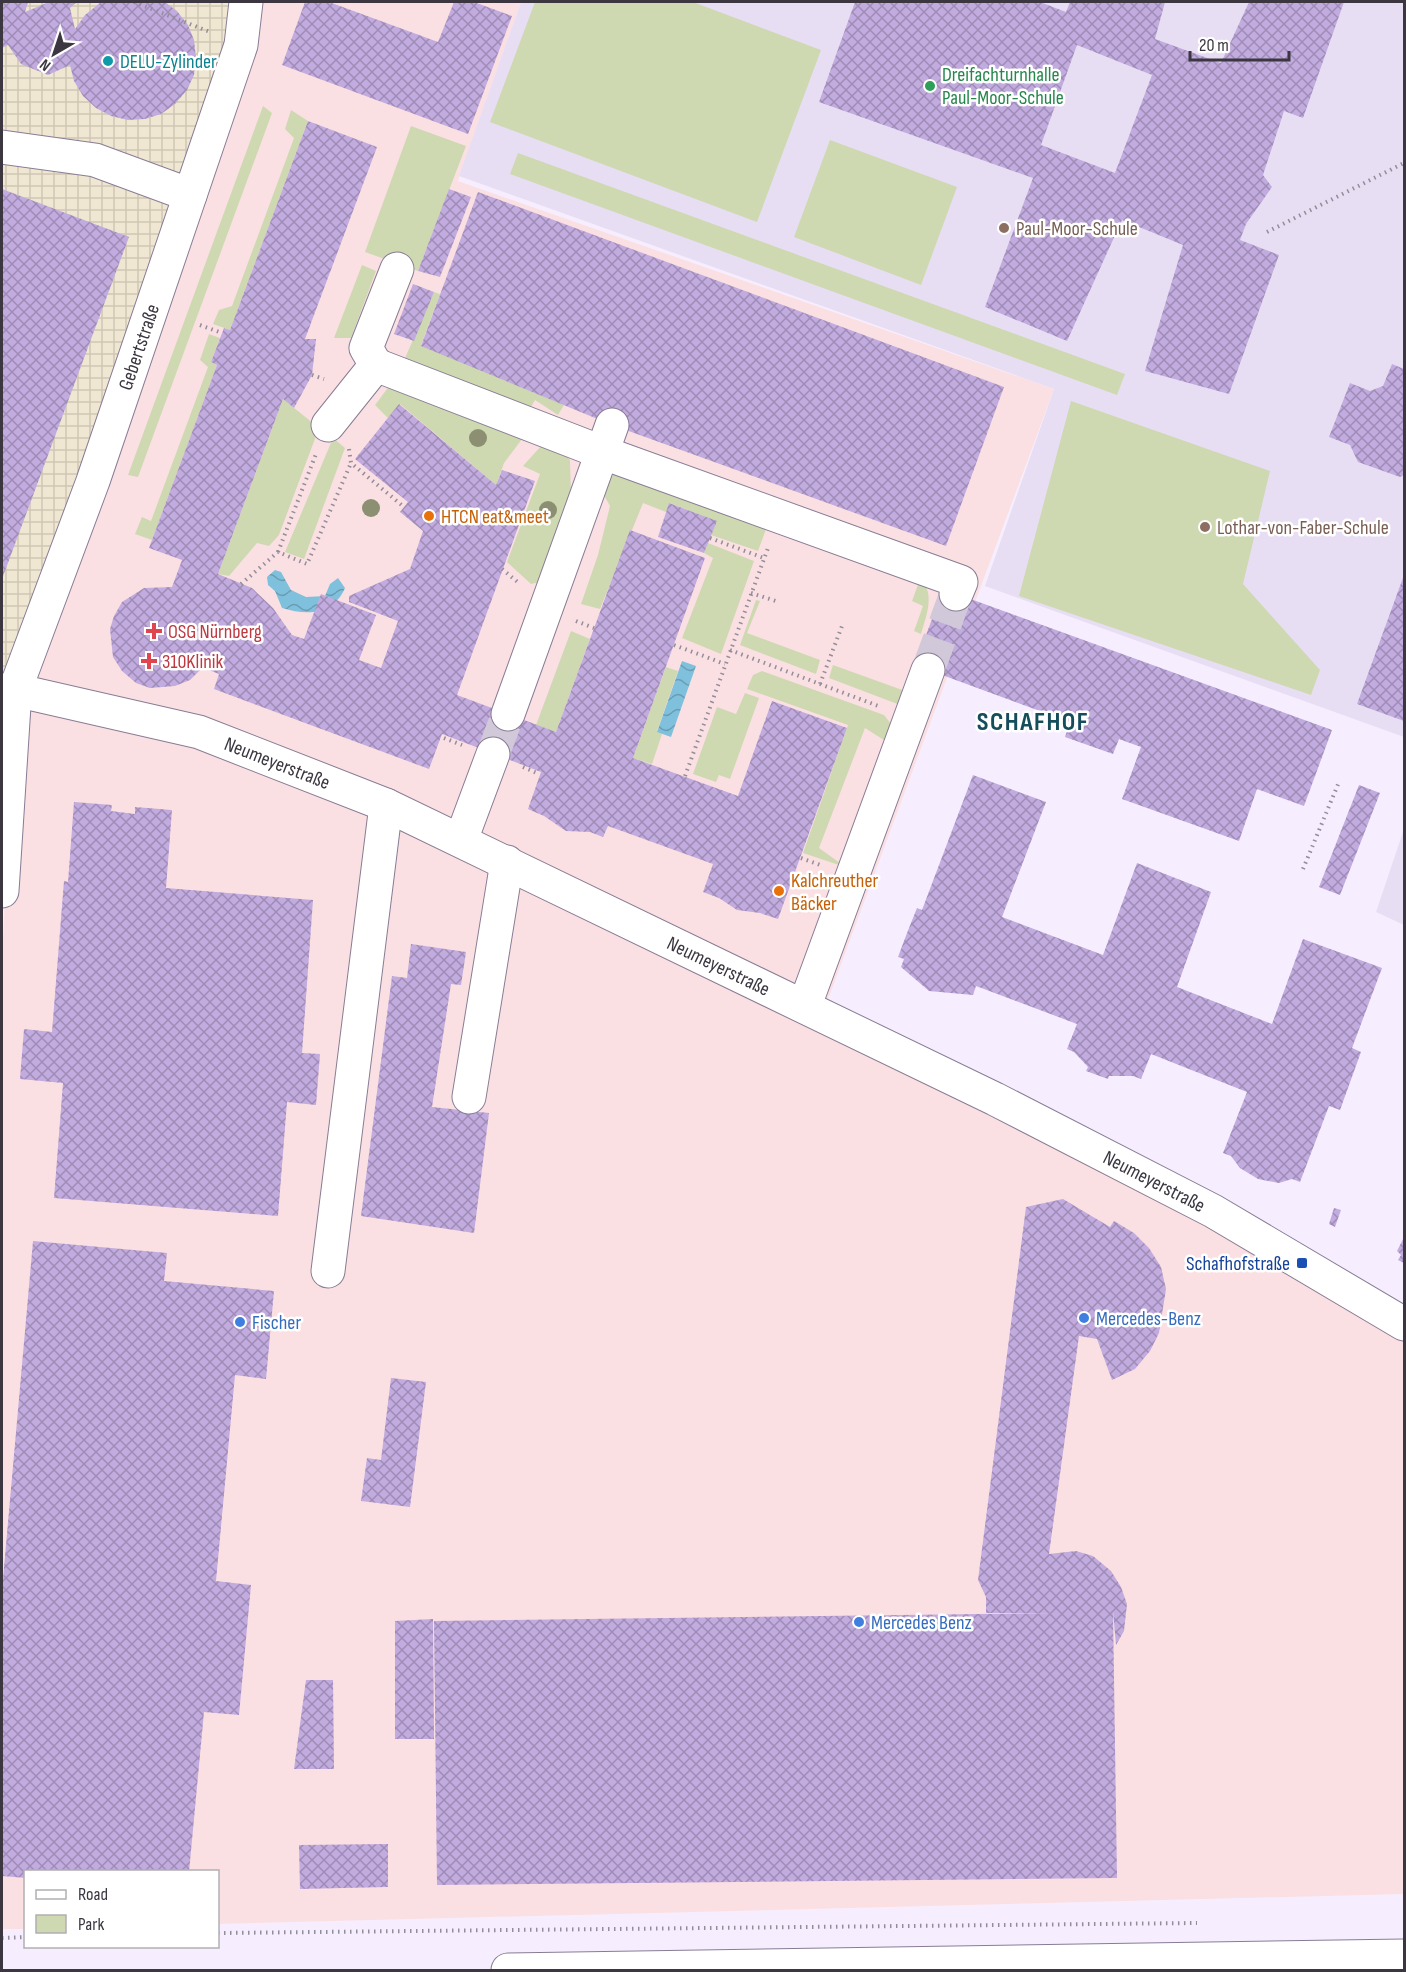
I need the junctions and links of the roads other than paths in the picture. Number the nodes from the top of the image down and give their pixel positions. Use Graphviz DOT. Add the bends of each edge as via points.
graph roads {
  1 [pos="246,2"];
  2 [pos="2,147"];
  3 [pos="190,195"];
  4 [pos="397,269"];
  5 [pos="376,365"];
  6 [pos="328,425"];
  7 [pos="607,439"];
  8 [pos="956,594"];
  9 [pos="928,670"];
  10 [pos="8,690"];
  11 [pos="508,714"];
  12 [pos="505,760"];
  13 [pos="386,805"];
  14 [pos="461,840"];
  15 [pos="507,862"];
  16 [pos="2,891"];
  17 [pos="805,1005"];
  18 [pos="469,1097"];
  19 [pos="328,1271"];
  20 [pos="1404,1324"];
  21 [pos="1404,1956"];
  22 [pos="507,1971"];
  1 -- 3 [label="street, Gebertstraße" via="241,45"];
  2 -- 3 [label="street" via="95,160"];
  3 -- 10 [label="street, Gebertstraße" via="93,481"];
  4 -- 5 [label="street" via="366,348"];
  5 -- 6 [label="street"];
  5 -- 7 [label="street"];
  7 -- 8 [label="street" via="780,516 961,582"];
  7 -- 11 [label="street"];
  9 -- 17 [label="street"];
  10 -- 13 [label="street, Neumeyerstraße" via="199,732"];
  10 -- 16 [label="street, Gebertstraße"];
  12 -- 14 [label="street"];
  13 -- 14 [label="street, Neumeyerstraße"];
  13 -- 19 [label="street"];
  14 -- 15 [label="street, Neumeyerstraße"];
  15 -- 17 [label="street, Neumeyerstraße"];
  15 -- 18 [label="street"];
  17 -- 20 [label="street, Neumeyerstraße" via="1213,1211"];
  21 -- 22 [label="street"];
}
